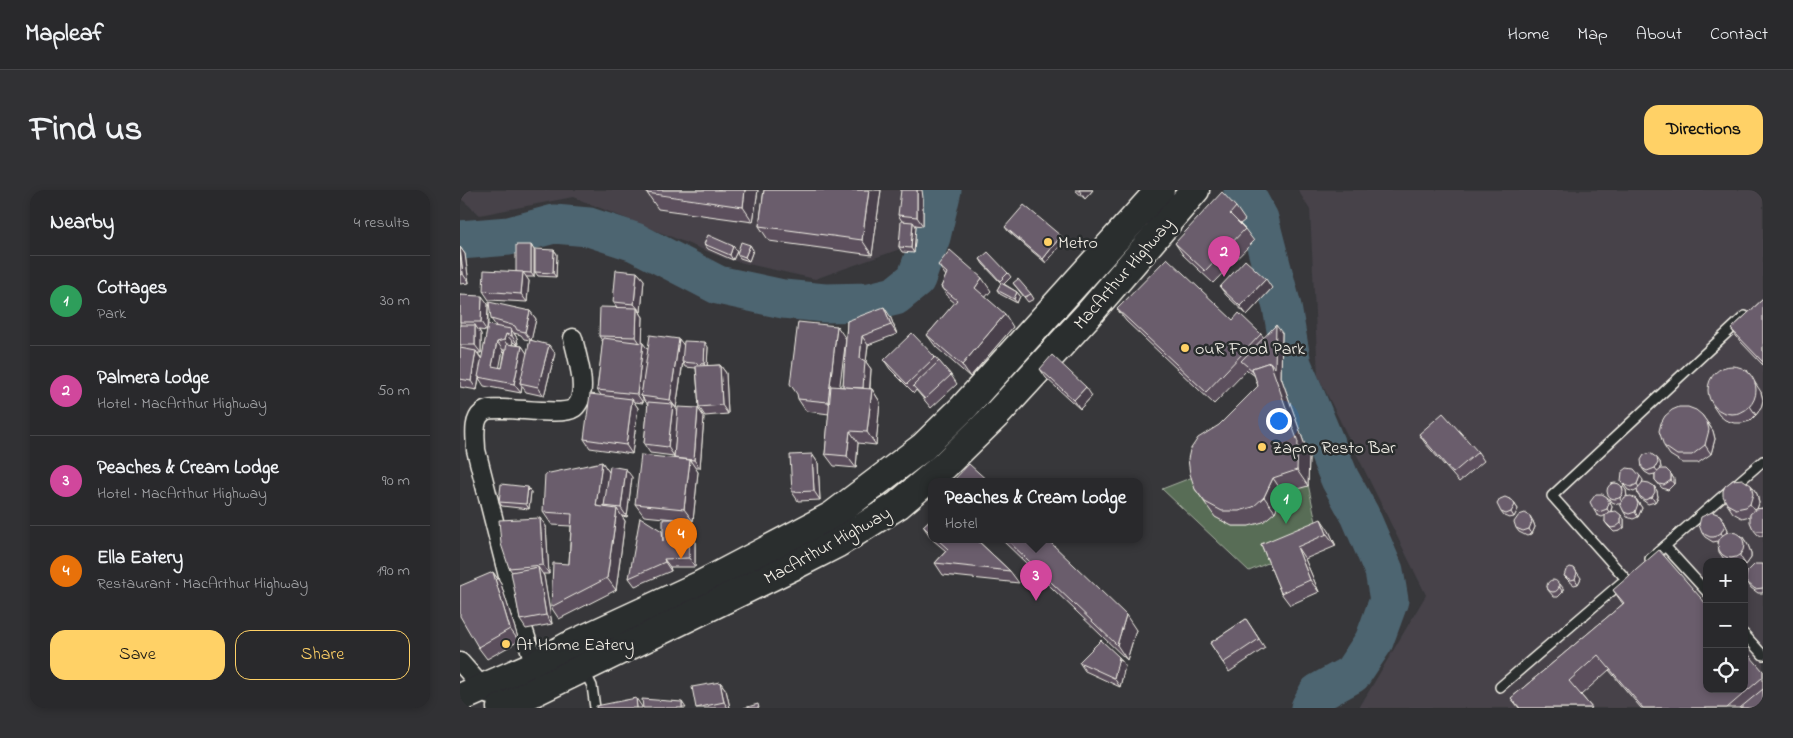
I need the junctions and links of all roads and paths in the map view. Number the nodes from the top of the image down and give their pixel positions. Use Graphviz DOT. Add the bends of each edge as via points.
graph roads {
  1 [pos="1160,190"];
  2 [pos="1195,190"];
  3 [pos="1077,304"];
  4 [pos="1748,313"];
  5 [pos="573,338"];
  6 [pos="1763,461"];
  7 [pos="930,478"];
  8 [pos="928,479"];
  9 [pos="1665,546"];
  10 [pos="1646,562"];
  11 [pos="1703,588"];
  12 [pos="1748,638"];
  13 [pos="1763,655"];
  14 [pos="576,657"];
  15 [pos="460,662"];
  16 [pos="540,676"];
  17 [pos="1500,687"];
  18 [pos="486,700"];
  19 [pos="595,708"];
  1 -- 3 [label="highway, MacArthur Highway"];
  2 -- 3 [label="highway, MacArthur Highway"];
  3 -- 7 [label="highway, MacArthur Highway" via="997,414"];
  4 -- 17 [label="lane" via="1552,496 1630,576"];
  5 -- 16 [label="street" via="582,383 581,396 574,408 563,412 492,409 482,412 475,429 476,450 515,604"];
  6 -- 9 [label="lane"];
  8 -- 14 [label="highway, MacArthur Highway" via="898,505 801,562"];
  9 -- 10 [label="lane"];
  9 -- 11 [label="lane"];
  12 -- 13 [label="lane"];
  14 -- 16 [label="highway, MacArthur Highway"];
  14 -- 19 [label="lane" via="592,686"];
  15 -- 18 [label="street"];
  16 -- 18 [label="highway, MacArthur Highway"];
}
